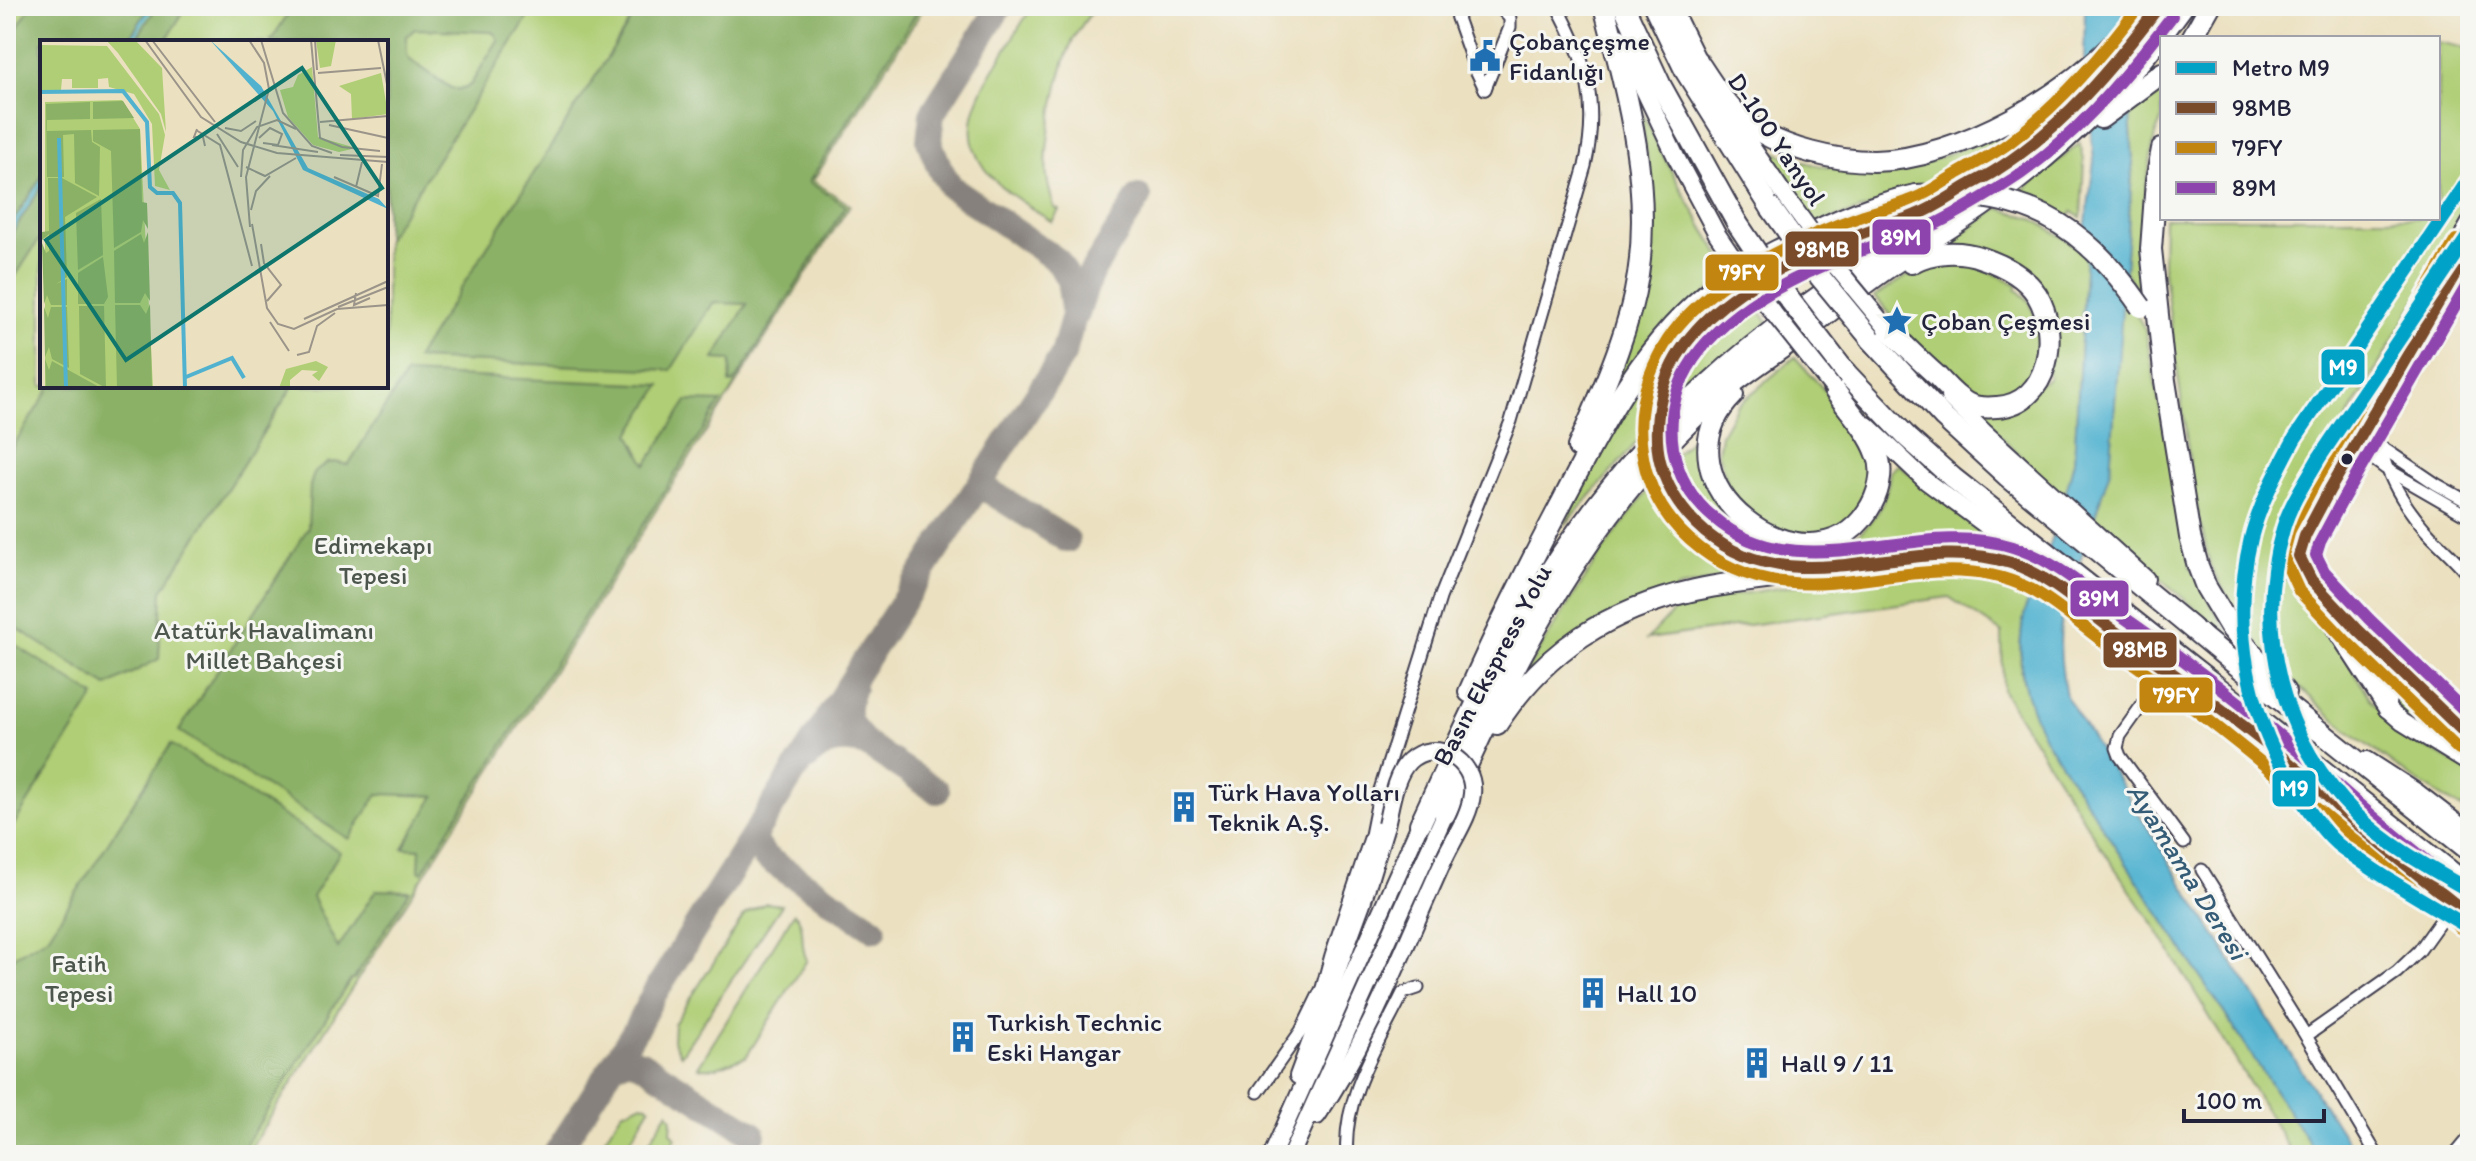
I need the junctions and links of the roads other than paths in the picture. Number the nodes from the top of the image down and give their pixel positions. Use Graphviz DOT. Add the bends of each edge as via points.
graph roads {
  1 [pos="1463,6"];
  2 [pos="1498,6"];
  3 [pos="1557,6"];
  4 [pos="1605,6"];
  5 [pos="1624,6"];
  6 [pos="1654,6"];
  7 [pos="1671,6"];
  8 [pos="2159,6"];
  9 [pos="2183,6"];
  10 [pos="2210,6"];
  11 [pos="2219,6"];
  12 [pos="1456,12"];
  13 [pos="2140,13"];
  14 [pos="2193,36"];
  15 [pos="2206,36"];
  16 [pos="1698,62"];
  17 [pos="2160,75"];
  18 [pos="2084,127"];
  19 [pos="2160,160"];
  20 [pos="1995,171"];
  21 [pos="1777,200"];
  22 [pos="2470,223"];
  23 [pos="2470,248"];
  24 [pos="1865,286"];
  25 [pos="1878,333"];
  26 [pos="1779,351"];
  27 [pos="1839,380"];
  28 [pos="2165,381"];
  29 [pos="2371,418"];
  30 [pos="2356,446"];
  31 [pos="2380,446"];
  32 [pos="2385,468"];
  33 [pos="2470,503"];
  34 [pos="2470,517"];
  35 [pos="1547,529"];
  36 [pos="1883,562"];
  37 [pos="2470,577"];
  38 [pos="2146,652"];
  39 [pos="2391,661"];
  40 [pos="2364,673"];
  41 [pos="2157,684"];
  42 [pos="2419,688"];
  43 [pos="2387,709"];
  44 [pos="2308,723"];
  45 [pos="2470,738"];
  46 [pos="2340,749"];
  47 [pos="2470,764"];
  48 [pos="2322,791"];
  49 [pos="1445,814"];
  50 [pos="1420,824"];
  51 [pos="2470,833"];
  52 [pos="2184,843"];
  53 [pos="2470,851"];
  54 [pos="2202,870"];
  55 [pos="2470,887"];
  56 [pos="2462,902"];
  57 [pos="2470,916"];
  58 [pos="1418,988"];
  59 [pos="2306,1036"];
  60 [pos="1258,1092"];
  61 [pos="1295,1104"];
  62 [pos="2470,1137"];
  63 [pos="1293,1151"];
  64 [pos="1272,1155"];
  65 [pos="1347,1155"];
  66 [pos="2377,1155"];
  67 [pos="2455,1155"];
  1 -- 12 [label="street"];
  2 -- 12 [label="street" via="1510,18 1510,27 1485,89"];
  3 -- 60 [label="street" via="1589,84 1592,127 1585,166 1511,421 1440,598 1322,988 1301,1031"];
  4 -- 27 [label="main road, bridge" via="1717,234 1752,286"];
  4 -- 35 [label="highway" via="1640,168 1638,275 1627,322"];
  5 -- 27 [label="highway, bridge" via="1661,86 1737,223"];
  6 -- 21 [label="highway" via="1686,72"];
  7 -- 16 [label="main road, D-100 Yanyol"];
  8 -- 20 [label="highway, Basın Ekspress Yolu" via="2076,103"];
  9 -- 18 [label="highway"];
  10 -- 14 [label="highway"];
  11 -- 15 [label="highway"];
  13 -- 16 [label="highway" via="2085,70 1994,128 1942,148 1873,161 1807,151 1753,127"];
  16 -- 21 [label="main road, D-100 Yanyol"];
  17 -- 18 [label="highway"];
  18 -- 24 [label="highway, Basın Ekspress Yolu"];
  19 -- 28 [label="highway" via="2151,249"];
  20 -- 36 [label="highway, bridge" via="1932,208 1806,256 1744,288 1684,344 1658,401 1658,457 1669,488 1704,531 1749,559 1772,565"];
  20 -- 50 [label="highway, Basın Ekspress Yolu" via="1744,354 1621,476 1525,613"];
  21 -- 25 [label="highway, bridge" via="1820,277"];
  22 -- 40 [label="main road" via="2286,550 2289,570"];
  23 -- 29 [label="main road"];
  24 -- 25 [label="highway" via="1933,255 1959,253 1993,261 2036,294 2048,355 2027,395 2003,407 1976,406"];
  24 -- 26 [label="highway, Basın Ekspress Yolu"];
  25 -- 44 [label="highway" via="1914,387 1987,460"];
  26 -- 27 [label="highway" via="1722,407 1708,446 1712,474 1726,502 1773,536 1804,543 1838,538 1863,519 1877,493 1879,456"];
  26 -- 49 [label="highway, Basın Ekspress Yolu" via="1702,411 1597,532 1525,645"];
  27 -- 38 [label="main road" via="1882,440 1926,481"];
  27 -- 55 [label="highway" via="1953,478"];
  28 -- 35 [label="highway, bridge" via="2141,307 2094,250 2049,217 1999,198 1916,195 1820,228 1715,288 1638,370"];
  28 -- 44 [label="highway" via="2186,515 2206,587 2230,627"];
  29 -- 30 [label="main road"];
  29 -- 31 [label="street"];
  30 -- 32 [label="street"];
  30 -- 39 [label="main road" via="2299,556 2311,580"];
  31 -- 32 [label="street"];
  31 -- 33 [label="street"];
  32 -- 34 [label="street"];
  32 -- 37 [label="street" via="2400,498"];
  35 -- 50 [label="highway" via="1464,703"];
  36 -- 38 [label="highway" via="1972,555 2016,565 2040,576"];
  36 -- 49 [label="highway" via="1695,589 1638,606 1599,625 1562,649 1528,681 1497,723"];
  38 -- 48 [label="main road"];
  39 -- 40 [label="main road" via="2379,682"];
  39 -- 42 [label="main road"];
  40 -- 43 [label="main road"];
  41 -- 52 [label="street" via="2117,748"];
  42 -- 43 [label="main road" via="2395,685 2386,699"];
  42 -- 45 [label="main road"];
  43 -- 47 [label="main road"];
  44 -- 46 [label="highway"];
  46 -- 51 [label="main road" via="2397,779"];
  46 -- 53 [label="highway"];
  48 -- 56 [label="highway"];
  49 -- 63 [label="main road, Basın Ekspress Yolu"];
  50 -- 61 [label="main road, Basın Ekspress Yolu"];
  54 -- 59 [label="street"];
  56 -- 57 [label="main road"];
  56 -- 59 [label="street" via="2397,972"];
  58 -- 65 [label="street" via="1403,993 1356,1090 1346,1131"];
  59 -- 66 [label="street"];
  61 -- 63 [label="main road, bridge" via="1300,1066 1354,927 1402,770 1422,753 1448,753 1469,772 1467,809 1355,1055"];
  61 -- 64 [label="main road, Basın Ekspress Yolu"];
  62 -- 67 [label="street"];
}
